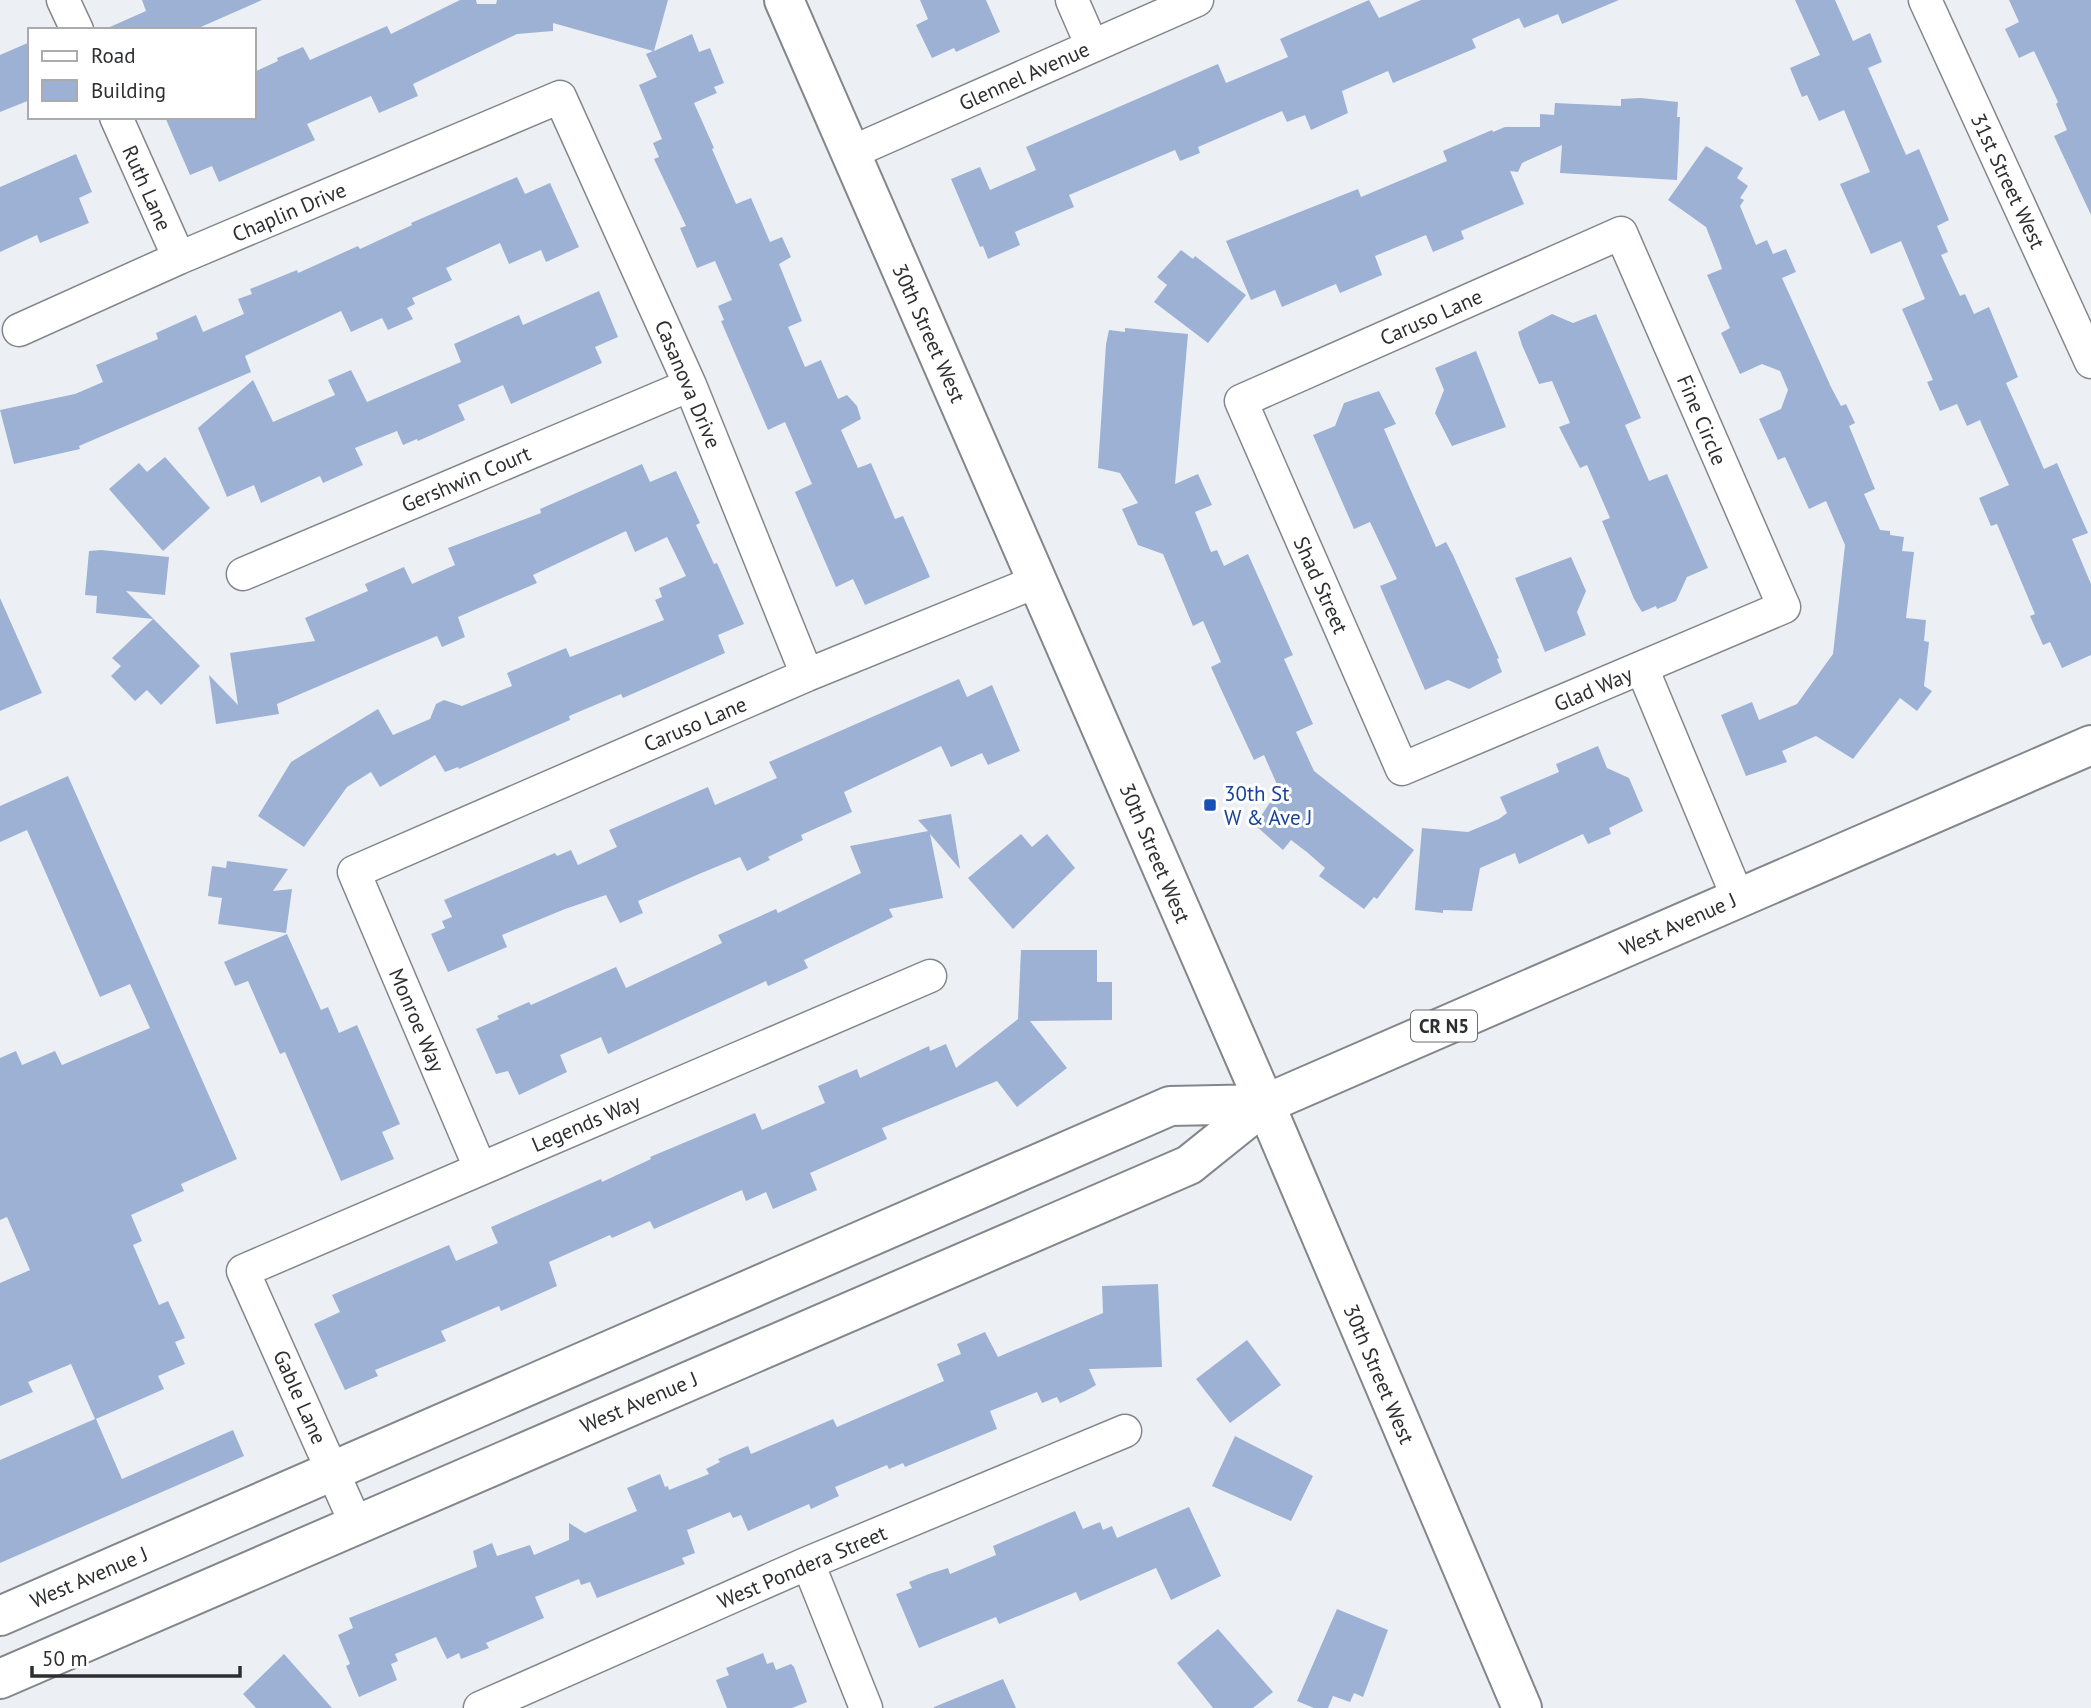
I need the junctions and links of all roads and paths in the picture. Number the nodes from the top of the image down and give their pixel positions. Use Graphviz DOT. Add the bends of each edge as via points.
graph roads {
  1 [pos="63,0"];
  2 [pos="784,0"];
  3 [pos="1072,0"];
  4 [pos="1197,0"];
  5 [pos="1925,0"];
  6 [pos="76,28"];
  7 [pos="1092,46"];
  8 [pos="560,97"];
  9 [pos="117,119"];
  10 [pos="850,153"];
  11 [pos="1621,233"];
  12 [pos="178,258"];
  13 [pos="19,330"];
  14 [pos="2091,362"];
  15 [pos="690,385"];
  16 [pos="1241,401"];
  17 [pos="243,574"];
  18 [pos="1038,581"];
  19 [pos="1784,607"];
  20 [pos="1642,668"];
  21 [pos="807,675"];
  22 [pos="2091,745"];
  23 [pos="1402,769"];
  24 [pos="354,872"];
  25 [pos="1738,898"];
  26 [pos="930,976"];
  27 [pos="1265,1104"];
  28 [pos="481,1168"];
  29 [pos="243,1270"];
  30 [pos="1125,1431"];
  31 [pos="334,1472"];
  32 [pos="356,1524"];
  33 [pos="808,1563"];
  34 [pos="0,1616"];
  35 [pos="0,1679"];
  36 [pos="480,1708"];
  37 [pos="866,1708"];
  38 [pos="1521,1708"];
  1 -- 6 [label="street"];
  2 -- 10 [label="main road, 30th Street West"];
  3 -- 7 [label="street"];
  4 -- 7 [label="street, Glennel Avenue"];
  5 -- 14 [label="street, 31st Street West"];
  7 -- 10 [label="street, Glennel Avenue"];
  8 -- 12 [label="street, Chaplin Drive"];
  8 -- 15 [label="street, Casanova Drive"];
  9 -- 12 [label="street, Ruth Lane"];
  10 -- 18 [label="main road, 30th Street West"];
  11 -- 16 [label="street, Caruso Lane"];
  11 -- 19 [label="street, Fine Circle"];
  12 -- 13 [label="street, Chaplin Drive"];
  15 -- 17 [label="street, Gershwin Court"];
  15 -- 21 [label="street, Casanova Drive"];
  16 -- 23 [label="street, Shad Street"];
  18 -- 21 [label="street, Caruso Lane"];
  18 -- 27 [label="main road, 30th Street West"];
  19 -- 20 [label="street, Glad Way"];
  20 -- 23 [label="street, Glad Way"];
  20 -- 25 [label="street"];
  21 -- 24 [label="street, Caruso Lane"];
  22 -- 25 [label="main road, West Avenue J / CR N5"];
  24 -- 28 [label="street, Monroe Way"];
  25 -- 27 [label="main road, West Avenue J / CR N5"];
  26 -- 28 [label="street, Legends Way"];
  27 -- 31 [label="main road, West Avenue J" via="1170,1106"];
  27 -- 32 [label="main road, West Avenue J" via="1189,1165"];
  27 -- 38 [label="main road, 30th Street West"];
  28 -- 29 [label="street, Legends Way"];
  29 -- 31 [label="street, Gable Lane"];
  30 -- 33 [label="street, West Pondera Street"];
  31 -- 32 [label="street, Gable Lane"];
  31 -- 34 [label="main road, West Avenue J"];
  32 -- 35 [label="main road, West Avenue J"];
  33 -- 36 [label="street, West Pondera Street"];
  33 -- 37 [label="street"];
}
